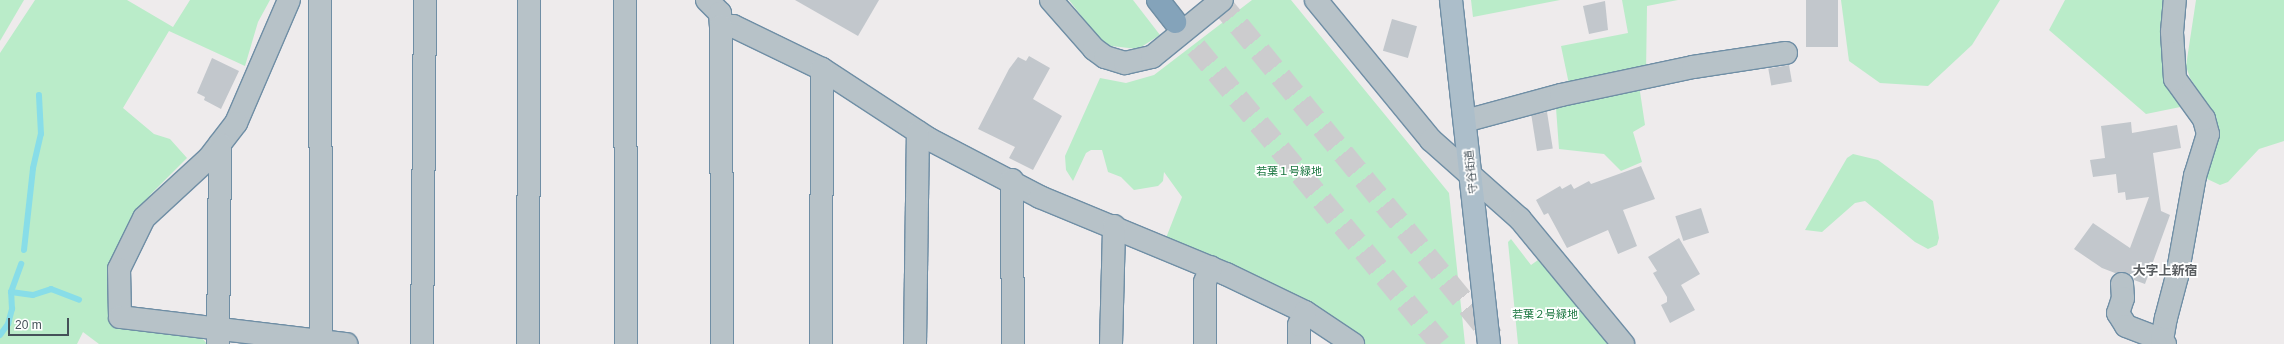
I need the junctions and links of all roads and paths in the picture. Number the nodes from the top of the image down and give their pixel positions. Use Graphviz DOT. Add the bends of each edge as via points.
graph roads {
  1 [pos="289,0"];
  2 [pos="320,0"];
  3 [pos="425,0"];
  4 [pos="529,0"];
  5 [pos="625,0"];
  6 [pos="707,0"];
  7 [pos="1051,0"];
  8 [pos="1158,0"];
  9 [pos="1222,0"];
  10 [pos="1316,0"];
  11 [pos="1451,0"];
  12 [pos="2175,0"];
  13 [pos="1175,22"];
  14 [pos="721,26"];
  15 [pos="1786,53"];
  16 [pos="822,69"];
  17 [pos="1465,121"];
  18 [pos="918,132"];
  19 [pos="220,144"];
  20 [pos="1472,179"];
  21 [pos="1012,180"];
  22 [pos="1114,226"];
  23 [pos="1211,268"];
  24 [pos="2122,284"];
  25 [pos="1305,312"];
  26 [pos="218,336"];
  27 [pos="321,342"];
  28 [pos="2163,342"];
  29 [pos="346,344"];
  30 [pos="422,344"];
  31 [pos="528,344"];
  32 [pos="626,344"];
  33 [pos="722,344"];
  34 [pos="821,344"];
  35 [pos="915,344"];
  36 [pos="1013,344"];
  37 [pos="1112,344"];
  38 [pos="1205,344"];
  39 [pos="1299,344"];
  40 [pos="1353,344"];
  41 [pos="1489,344"];
  42 [pos="1622,344"];
  1 -- 19 [label="street" via="236,123"];
  2 -- 27 [label="street"];
  3 -- 30 [label="street"];
  4 -- 31 [label="street"];
  5 -- 32 [label="street"];
  6 -- 14 [label="street" via="720,13"];
  7 -- 9 [label="street" via="1094,49 1105,57 1125,63 1152,57"];
  8 -- 13 [label="highway"];
  10 -- 20 [label="street" via="1431,140"];
  11 -- 17 [label="main road, 守谷街道"];
  12 -- 28 [label="street" via="2172,32 2175,79 2204,119 2208,134 2195,176"];
  14 -- 16 [label="street" via="733,26"];
  14 -- 33 [label="street"];
  15 -- 17 [label="street" via="1693,67 1569,93"];
  16 -- 18 [label="street"];
  16 -- 34 [label="street"];
  17 -- 20 [label="main road, 守谷街道"];
  18 -- 21 [label="street"];
  18 -- 35 [label="street"];
  19 -- 26 [label="street"];
  19 -- 26 [label="street" via="209,158 144,218 119,268 120,317"];
  20 -- 41 [label="main road, 守谷街道"];
  20 -- 42 [label="street" via="1520,219"];
  21 -- 22 [label="street" via="1040,197"];
  21 -- 36 [label="street"];
  22 -- 23 [label="street"];
  22 -- 37 [label="street"];
  23 -- 25 [label="street"];
  23 -- 38 [label="street" via="1205,282"];
  24 -- 28 [label="street" via="2123,298 2118,313 2126,326"];
  25 -- 39 [label="street" via="1299,325"];
  25 -- 40 [label="street"];
  26 -- 27 [label="street"];
  27 -- 29 [label="street"];
}
